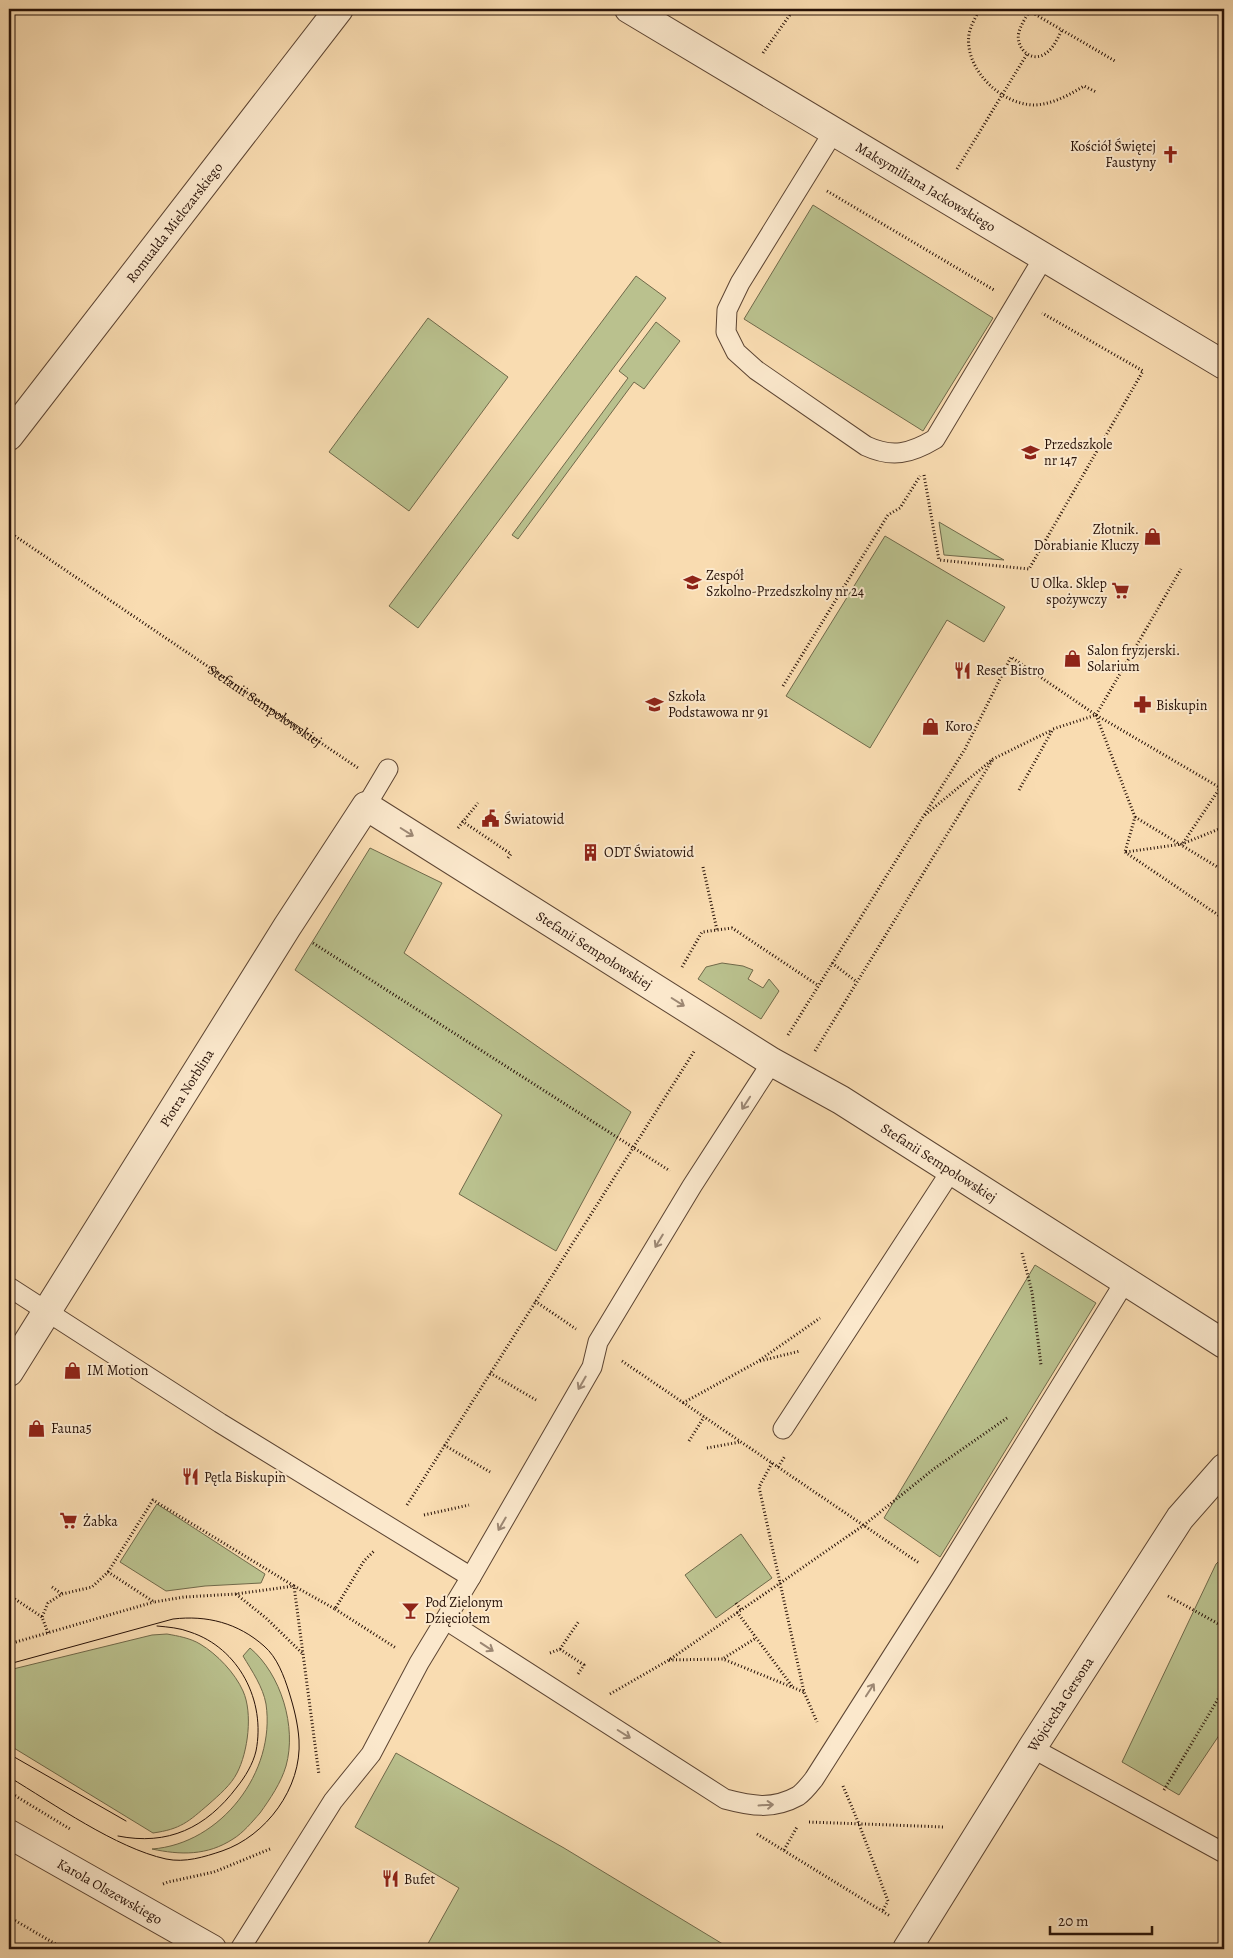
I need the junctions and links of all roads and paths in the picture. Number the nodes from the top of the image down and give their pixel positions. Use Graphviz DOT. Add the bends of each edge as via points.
graph roads {
  1 [pos="339,9"];
  2 [pos="629,9"];
  3 [pos="794,9"];
  4 [pos="980,9"];
  5 [pos="1028,10"];
  6 [pos="1062,30"];
  7 [pos="1027,54"];
  8 [pos="758,60"];
  9 [pos="1115,62"];
  10 [pos="1096,92"];
  11 [pos="1002,95"];
  12 [pos="834,131"];
  13 [pos="953,176"];
  14 [pos="1044,257"];
  15 [pos="1224,365"];
  16 [pos="1116,416"];
  17 [pos="9,436"];
  18 [pos="923,472"];
  19 [pos="930,506"];
  20 [pos="9,532"];
  21 [pos="1181,570"];
  22 [pos="783,686"];
  23 [pos="1096,715"];
  24 [pos="1053,729"];
  25 [pos="993,760"];
  26 [pos="383,776"];
  27 [pos="1220,788"];
  28 [pos="1019,790"];
  29 [pos="1224,790"];
  30 [pos="478,803"];
  31 [pos="366,806"];
  32 [pos="923,817"];
  33 [pos="1135,817"];
  34 [pos="462,821"];
  35 [pos="1224,826"];
  36 [pos="458,827"];
  37 [pos="1182,844"];
  38 [pos="1125,852"];
  39 [pos="511,854"];
  40 [pos="703,867"];
  41 [pos="1224,871"];
  42 [pos="1224,919"];
  43 [pos="287,927"];
  44 [pos="717,930"];
  45 [pos="832,964"];
  46 [pos="678,974"];
  47 [pos="857,982"];
  48 [pos="818,986"];
  49 [pos="700,1043"];
  50 [pos="779,1051"];
  51 [pos="812,1056"];
  52 [pos="632,1147"];
  53 [pos="951,1171"];
  54 [pos="678,1176"];
  55 [pos="1020,1245"];
  56 [pos="1126,1280"];
  57 [pos="9,1287"];
  58 [pos="535,1301"];
  59 [pos="47,1310"];
  60 [pos="579,1331"];
  61 [pos="1224,1344"];
  62 [pos="616,1356"];
  63 [pos="757,1362"];
  64 [pos="9,1372"];
  65 [pos="490,1372"];
  66 [pos="536,1400"];
  67 [pos="1052,1400"];
  68 [pos="683,1403"];
  69 [pos="704,1417"];
  70 [pos="1008,1417"];
  71 [pos="783,1429"];
  72 [pos="690,1441"];
  73 [pos="741,1442"];
  74 [pos="444,1445"];
  75 [pos="707,1448"];
  76 [pos="772,1463"];
  77 [pos="1224,1468"];
  78 [pos="490,1472"];
  79 [pos="469,1505"];
  80 [pos="395,1522"];
  81 [pos="864,1525"];
  82 [pos="108,1572"];
  83 [pos="471,1577"];
  84 [pos="942,1578"];
  85 [pos="780,1583"];
  86 [pos="294,1586"];
  87 [pos="52,1587"];
  88 [pos="62,1594"];
  89 [pos="236,1594"];
  90 [pos="9,1595"];
  91 [pos="1167,1595"];
  92 [pos="154,1602"];
  93 [pos="736,1603"];
  94 [pos="336,1609"];
  95 [pos="739,1611"];
  96 [pos="42,1617"];
  97 [pos="446,1620"];
  98 [pos="1224,1627"];
  99 [pos="48,1633"];
  100 [pos="756,1638"];
  101 [pos="9,1644"];
  102 [pos="303,1654"];
  103 [pos="723,1658"];
  104 [pos="668,1660"];
  105 [pos="419,1663"];
  106 [pos="793,1687"];
  107 [pos="1224,1689"];
  108 [pos="804,1692"];
  109 [pos="588,1711"];
  110 [pos="1032,1748"];
  111 [pos="831,1752"];
  112 [pos="841,1783"];
  113 [pos="320,1784"];
  114 [pos="9,1792"];
  115 [pos="1150,1812"];
  116 [pos="801,1822"];
  117 [pos="859,1824"];
  118 [pos="949,1828"];
  119 [pos="71,1830"];
  120 [pos="755,1832"];
  121 [pos="9,1834"];
  122 [pos="277,1846"];
  123 [pos="1224,1853"];
  124 [pos="156,1888"];
  125 [pos="882,1912"];
  126 [pos="9,1917"];
  127 [pos="893,1918"];
  128 [pos="64,1949"];
  129 [pos="212,1949"];
  130 [pos="240,1949"];
  131 [pos="907,1949"];
  1 -- 17 [label="street, Romualda Mielczarskiego"];
  2 -- 12 [label="street, Maksymiliana Jackowskiego"];
  3 -- 8 [label="path"];
  4 -- 11 [label="path" via="969,34 970,49 983,79"];
  5 -- 6 [label="path"];
  5 -- 7 [label="path" via="1018,32 1020,48"];
  6 -- 7 [label="path" via="1053,47 1044,54 1035,57"];
  6 -- 9 [label="path"];
  7 -- 11 [label="path"];
  10 -- 11 [label="path" via="1084,86 1064,98 1035,105"];
  11 -- 13 [label="path"];
  12 -- 14 [label="street, Maksymiliana Jackowskiego"];
  12 -- 14 [label="lane" via="740,283 727,310 726,332 736,352 756,370 866,446 880,453 895,453 919,449 935,438"];
  14 -- 15 [label="street, Maksymiliana Jackowskiego"];
  16 -- 19 [label="path" via="1029,569 939,560"];
  18 -- 22 [label="path" via="900,508 888,515"];
  20 -- 26 [label="path, Stefanii Sempołowskiej"];
  21 -- 23 [label="path"];
  23 -- 24 [label="path"];
  23 -- 27 [label="path"];
  23 -- 32 [label="path" via="1011,657 965,749"];
  23 -- 33 [label="path"];
  24 -- 25 [label="path"];
  24 -- 28 [label="path"];
  25 -- 32 [label="path"];
  25 -- 47 [label="path"];
  26 -- 31 [label="lane"];
  27 -- 29 [label="path"];
  27 -- 37 [label="path"];
  30 -- 34 [label="path"];
  31 -- 43 [label="street, Piotra Norblina"];
  31 -- 50 [label="street, Stefanii Sempołowskiej, one-way"];
  32 -- 45 [label="path"];
  33 -- 37 [label="path"];
  33 -- 38 [label="path"];
  34 -- 36 [label="path"];
  34 -- 39 [label="path"];
  35 -- 37 [label="path"];
  37 -- 38 [label="path"];
  37 -- 41 [label="path"];
  38 -- 42 [label="path"];
  40 -- 44 [label="path"];
  43 -- 52 [label="path"];
  43 -- 59 [label="street, Piotra Norblina"];
  44 -- 46 [label="path" via="702,932"];
  44 -- 48 [label="path" via="732,928"];
  45 -- 47 [label="path"];
  45 -- 48 [label="path"];
  47 -- 51 [label="path"];
  48 -- 50 [label="path"];
  49 -- 52 [label="path"];
  50 -- 53 [label="street, Stefanii Sempołowskiej" via="841,1100"];
  50 -- 83 [label="lane, one-way" via="692,1186 598,1342 592,1367"];
  52 -- 54 [label="path"];
  52 -- 58 [label="path"];
  53 -- 56 [label="street, Stefanii Sempołowskiej"];
  53 -- 71 [label="lane"];
  55 -- 67 [label="path" via="1032,1292 1045,1396"];
  56 -- 61 [label="street, Stefanii Sempołowskiej"];
  56 -- 67 [label="lane"];
  57 -- 59 [label="lane"];
  58 -- 60 [label="path"];
  58 -- 65 [label="path"];
  59 -- 64 [label="street, Piotra Norblina"];
  59 -- 80 [label="lane" via="220,1423"];
  62 -- 68 [label="path"];
  63 -- 68 [label="path"];
  65 -- 66 [label="path"];
  65 -- 74 [label="path"];
  67 -- 84 [label="lane"];
  68 -- 69 [label="path"];
  69 -- 72 [label="path"];
  69 -- 73 [label="path"];
  70 -- 81 [label="path" via="935,1468"];
  73 -- 75 [label="path"];
  73 -- 76 [label="path"];
  74 -- 78 [label="path"];
  74 -- 80 [label="path"];
  76 -- 81 [label="path"];
  76 -- 85 [label="path" via="759,1487"];
  77 -- 110 [label="street, Wojciecha Gersona" via="1180,1518"];
  79 -- 80 [label="path"];
  80 -- 83 [label="lane"];
  80 -- 94 [label="path" via="386,1539 364,1562"];
  81 -- 84 [label="path"];
  81 -- 85 [label="path"];
  82 -- 86 [label="path" via="153,1500"];
  82 -- 88 [label="path" via="92,1587"];
  82 -- 92 [label="path"];
  83 -- 97 [label="lane"];
  111 -- 84 [label="lane, one-way"];
  85 -- 95 [label="path"];
  85 -- 108 [label="path"];
  86 -- 89 [label="path"];
  86 -- 94 [label="path"];
  86 -- 102 [label="path"];
  87 -- 88 [label="path"];
  88 -- 96 [label="path" via="48,1603"];
  89 -- 92 [label="path"];
  89 -- 102 [label="path"];
  90 -- 96 [label="path"];
  91 -- 98 [label="path"];
  92 -- 99 [label="path"];
  93 -- 95 [label="path"];
  94 -- 105 [label="path"];
  95 -- 100 [label="path"];
  95 -- 104 [label="path"];
  96 -- 99 [label="path"];
  97 -- 105 [label="lane"];
  97 -- 109 [label="lane, one-way"];
  99 -- 101 [label="path"];
  100 -- 103 [label="path"];
  100 -- 106 [label="path"];
  102 -- 113 [label="path"];
  103 -- 104 [label="path"];
  103 -- 106 [label="path"];
  104 -- 109 [label="path" via="593,1704"];
  105 -- 130 [label="lane" via="371,1754 333,1801"];
  106 -- 108 [label="path"];
  107 -- 115 [label="path"];
  108 -- 111 [label="path"];
  109 -- 111 [label="lane, one-way" via="725,1799 752,1806 775,1805 799,1796"];
  110 -- 115 [label="lane"];
  110 -- 131 [label="street, Wojciecha Gersona"];
  112 -- 117 [label="path"];
  114 -- 119 [label="path"];
  115 -- 123 [label="lane"];
  116 -- 117 [label="path"];
  117 -- 118 [label="path"];
  117 -- 125 [label="path" via="888,1901"];
  120 -- 125 [label="path"];
  121 -- 129 [label="street, Karola Olszewskiego"];
  122 -- 124 [label="path" via="214,1872 168,1882"];
  125 -- 127 [label="path"];
  126 -- 128 [label="path"];
}
